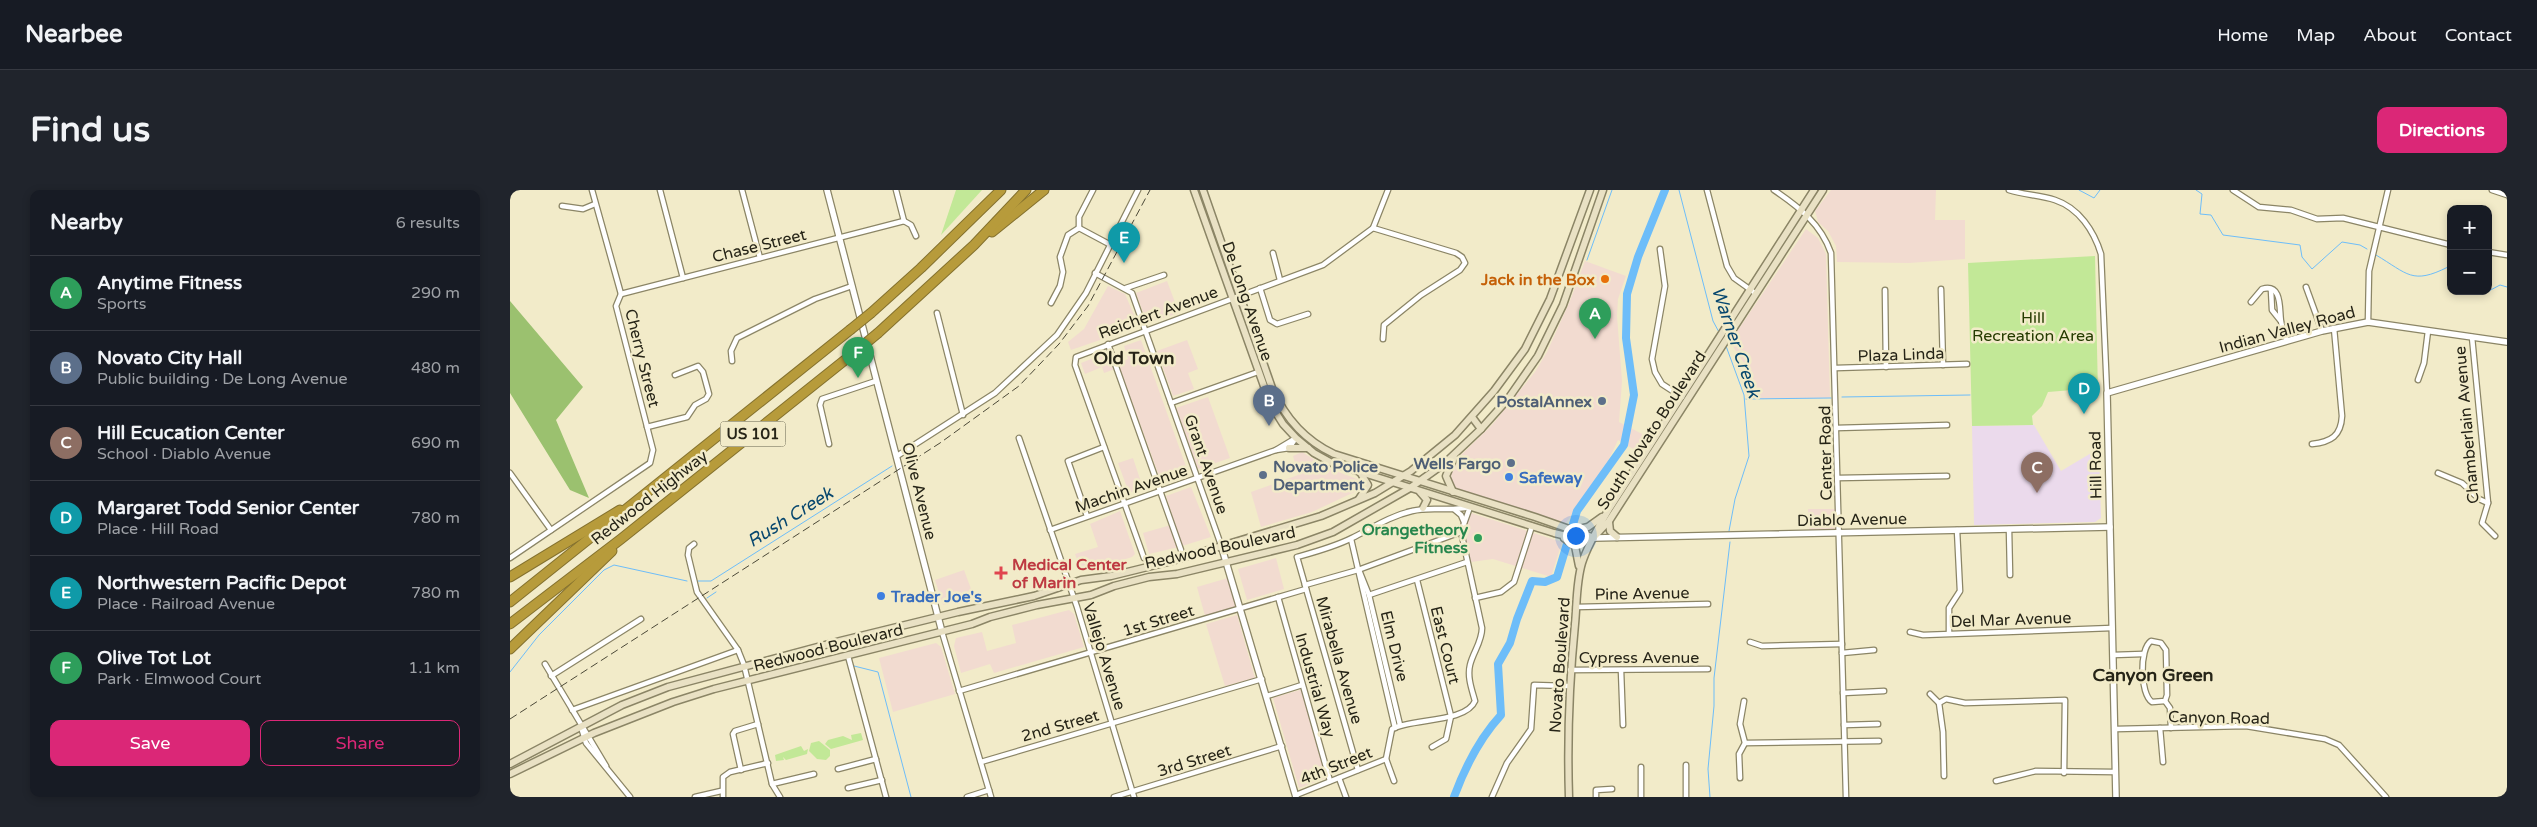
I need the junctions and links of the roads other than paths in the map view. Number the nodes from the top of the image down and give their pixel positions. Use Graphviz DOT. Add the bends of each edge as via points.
graph roads {
  1 [pos="592,190"];
  2 [pos="660,190"];
  3 [pos="742,190"];
  4 [pos="827,190"];
  5 [pos="896,190"];
  6 [pos="992,190"];
  7 [pos="1001,190"];
  8 [pos="1026,190"];
  9 [pos="1044,190"];
  10 [pos="1093,190"];
  11 [pos="1138,190"];
  12 [pos="1194,190"];
  13 [pos="1203,190"];
  14 [pos="1388,190"];
  15 [pos="1590,190"];
  16 [pos="1603,190"];
  17 [pos="1707,190"];
  18 [pos="1774,190"];
  19 [pos="1814,190"];
  20 [pos="1823,190"];
  21 [pos="2009,190"];
  22 [pos="2233,190"];
  23 [pos="2388,190"];
  24 [pos="2492,190"];
  25 [pos="2507,195"];
  26 [pos="1198,198"];
  27 [pos="595,204"];
  28 [pos="562,206"];
  29 [pos="1803,211"];
  30 [pos="976,215"];
  31 [pos="1213,218"];
  32 [pos="904,221"];
  33 [pos="2379,227"];
  34 [pos="1079,228"];
  35 [pos="1373,228"];
  36 [pos="916,236"];
  37 [pos="840,237"];
  38 [pos="1109,244"];
  39 [pos="2447,244"];
  40 [pos="974,245"];
  41 [pos="1660,249"];
  42 [pos="1273,253"];
  43 [pos="2492,253"];
  44 [pos="2507,255"];
  45 [pos="760,258"];
  46 [pos="1096,272"];
  47 [pos="1164,275"];
  48 [pos="683,278"];
  49 [pos="1280,280"];
  50 [pos="852,286"];
  51 [pos="1126,288"];
  52 [pos="1260,288"];
  53 [pos="1941,288"];
  54 [pos="2306,288"];
  55 [pos="1885,290"];
  56 [pos="2271,290"];
  57 [pos="1752,292"];
  58 [pos="621,294"];
  59 [pos="1236,297"];
  60 [pos="2252,302"];
  61 [pos="1051,304"];
  62 [pos="936,313"];
  63 [pos="1308,314"];
  64 [pos="2280,320"];
  65 [pos="2368,322"];
  66 [pos="2334,328"];
  67 [pos="1146,330"];
  68 [pos="2322,331"];
  69 [pos="2428,331"];
  70 [pos="2472,337"];
  71 [pos="1383,339"];
  72 [pos="2287,341"];
  73 [pos="2507,342"];
  74 [pos="1108,344"];
  75 [pos="732,361"];
  76 [pos="1967,364"];
  77 [pos="1943,365"];
  78 [pos="1886,367"];
  79 [pos="1836,368"];
  80 [pos="1258,372"];
  81 [pos="675,375"];
  82 [pos="2418,380"];
  83 [pos="876,382"];
  84 [pos="2106,393"];
  85 [pos="1681,396"];
  86 [pos="1687,401"];
  87 [pos="1171,403"];
  88 [pos="962,415"];
  89 [pos="1472,417"];
  90 [pos="1946,425"];
  91 [pos="647,427"];
  92 [pos="1836,428"];
  93 [pos="1482,429"];
  94 [pos="1298,435"];
  95 [pos="1019,438"];
  96 [pos="829,444"];
  97 [pos="2312,444"];
  98 [pos="1104,447"];
  99 [pos="1289,448"];
  100 [pos="1308,449"];
  101 [pos="1276,450"];
  102 [pos="1459,451"];
  103 [pos="897,456"];
  104 [pos="1359,472"];
  105 [pos="510,473"];
  106 [pos="2438,473"];
  107 [pos="1403,476"];
  108 [pos="1947,476"];
  109 [pos="1197,478"];
  110 [pos="1838,478"];
  111 [pos="1394,482"];
  112 [pos="1419,482"];
  113 [pos="1410,488"];
  114 [pos="1161,490"];
  115 [pos="1419,491"];
  116 [pos="1453,492"];
  117 [pos="1472,497"];
  118 [pos="638,501"];
  119 [pos="1123,502"];
  120 [pos="1356,502"];
  121 [pos="2488,503"];
  122 [pos="1470,507"];
  123 [pos="1423,508"];
  124 [pos="1609,508"];
  125 [pos="1455,510"];
  126 [pos="1087,516"];
  127 [pos="1535,517"];
  128 [pos="1609,521"];
  129 [pos="1464,522"];
  130 [pos="1520,522"];
  131 [pos="1532,526"];
  132 [pos="2110,527"];
  133 [pos="2009,529"];
  134 [pos="551,530"];
  135 [pos="1050,530"];
  136 [pos="1957,530"];
  137 [pos="1839,533"];
  138 [pos="1461,534"];
  139 [pos="1574,534"];
  140 [pos="2495,536"];
  141 [pos="1617,537"];
  142 [pos="1594,538"];
  143 [pos="621,539"];
  144 [pos="1351,539"];
  145 [pos="694,544"];
  146 [pos="1221,545"];
  147 [pos="1181,550"];
  148 [pos="510,557"];
  149 [pos="1144,558"];
  150 [pos="1227,561"];
  151 [pos="1467,562"];
  152 [pos="1358,570"];
  153 [pos="1579,575"];
  154 [pos="2010,575"];
  155 [pos="510,577"];
  156 [pos="1417,580"];
  157 [pos="1069,584"];
  158 [pos="1306,587"];
  159 [pos="1369,595"];
  160 [pos="1278,597"];
  161 [pos="1475,598"];
  162 [pos="1075,599"];
  163 [pos="510,602"];
  164 [pos="1708,604"];
  165 [pos="1240,608"];
  166 [pos="1576,608"];
  167 [pos="938,617"];
  168 [pos="641,619"];
  169 [pos="510,624"];
  170 [pos="2112,628"];
  171 [pos="942,632"];
  172 [pos="1910,632"];
  173 [pos="1949,633"];
  174 [pos="1750,642"];
  175 [pos="1842,644"];
  176 [pos="510,649"];
  177 [pos="738,650"];
  178 [pos="1874,650"];
  179 [pos="1091,653"];
  180 [pos="1842,653"];
  181 [pos="2143,654"];
  182 [pos="2113,655"];
  183 [pos="848,656"];
  184 [pos="545,664"];
  185 [pos="744,665"];
  186 [pos="1708,669"];
  187 [pos="1570,670"];
  188 [pos="1621,670"];
  189 [pos="551,676"];
  190 [pos="1262,679"];
  191 [pos="746,681"];
  192 [pos="1302,685"];
  193 [pos="1568,686"];
  194 [pos="959,691"];
  195 [pos="1884,692"];
  196 [pos="1843,693"];
  197 [pos="1930,694"];
  198 [pos="1267,696"];
  199 [pos="1744,701"];
  200 [pos="2165,701"];
  201 [pos="1939,703"];
  202 [pos="572,710"];
  203 [pos="1451,716"];
  204 [pos="1112,723"];
  205 [pos="758,724"];
  206 [pos="1878,724"];
  207 [pos="1400,725"];
  208 [pos="1844,725"];
  209 [pos="581,726"];
  210 [pos="1623,726"];
  211 [pos="1395,728"];
  212 [pos="2160,728"];
  213 [pos="2171,728"];
  214 [pos="2116,729"];
  215 [pos="586,736"];
  216 [pos="1879,741"];
  217 [pos="1844,742"];
  218 [pos="1745,743"];
  219 [pos="1282,746"];
  220 [pos="1432,748"];
  221 [pos="1386,759"];
  222 [pos="876,760"];
  223 [pos="981,762"];
  224 [pos="2163,762"];
  225 [pos="768,763"];
  226 [pos="510,764"];
  227 [pos="1686,765"];
  228 [pos="1640,767"];
  229 [pos="838,769"];
  230 [pos="741,770"];
  231 [pos="1358,770"];
  232 [pos="2115,772"];
  233 [pos="2064,773"];
  234 [pos="510,774"];
  235 [pos="814,774"];
  236 [pos="1944,776"];
  237 [pos="1339,778"];
  238 [pos="1740,778"];
  239 [pos="882,780"];
  240 [pos="1330,781"];
  241 [pos="1394,781"];
  242 [pos="1996,781"];
  243 [pos="772,784"];
  244 [pos="848,788"];
  245 [pos="990,790"];
  246 [pos="1612,790"];
  247 [pos="721,791"];
  248 [pos="1133,794"];
  249 [pos="1296,796"];
  250 [pos="630,797"];
  251 [pos="695,797"];
  252 [pos="723,797"];
  253 [pos="780,797"];
  254 [pos="886,797"];
  255 [pos="967,797"];
  256 [pos="991,797"];
  257 [pos="1114,797"];
  258 [pos="1346,797"];
  259 [pos="1492,797"];
  260 [pos="1569,797"];
  261 [pos="1596,797"];
  262 [pos="1641,797"];
  263 [pos="1686,797"];
  264 [pos="1846,797"];
  265 [pos="2116,797"];
  266 [pos="2386,797"];
  1 -- 27 [label="street, Cherry Street"];
  2 -- 48 [label="street"];
  3 -- 45 [label="street"];
  4 -- 37 [label="street, Olive Avenue"];
  5 -- 32 [label="street"];
  6 -- 30 [label="highway"];
  7 -- 30 [label="highway, Redwood Highway / US 101"];
  8 -- 40 [label="highway, Redwood Highway / US 101"];
  9 -- 40 [label="highway"];
  10 -- 34 [label="street" via="1079,217"];
  11 -- 38 [label="street"];
  12 -- 26 [label="main road, De Long Avenue"];
  13 -- 31 [label="main road, De Long Avenue"];
  14 -- 35 [label="street"];
  15 -- 89 [label="main road, Redwood Boulevard" via="1550,299 1533,334"];
  16 -- 93 [label="main road, Redwood Boulevard" via="1563,305 1545,341 1508,400"];
  17 -- 57 [label="street" via="1728,266 1734,278"];
  18 -- 29 [label="street, Center Road"];
  19 -- 29 [label="main road, South Novato Boulevard"];
  20 -- 29 [label="main road, South Novato Boulevard"];
  21 -- 84 [label="street, Hill Road" via="2056,200 2076,213 2095,233 2101,254"];
  22 -- 33 [label="street" via="2259,207 2291,210 2317,220 2343,218"];
  23 -- 33 [label="street"];
  24 -- 25 [label="street"];
  26 -- 31 [label="main road" via="1202,198"];
  26 -- 59 [label="main road, De Long Avenue"];
  27 -- 28 [label="street" via="583,209"];
  27 -- 58 [label="street, Cherry Street"];
  29 -- 57 [label="main road, South Novato Boulevard"];
  29 -- 79 [label="street, Center Road" via="1822,232 1831,253"];
  30 -- 118 [label="highway, Redwood Highway / US 101, bridge" via="871,313"];
  31 -- 59 [label="main road, De Long Avenue"];
  32 -- 36 [label="street" via="911,225"];
  32 -- 37 [label="street, Chase Street"];
  33 -- 39 [label="street"];
  33 -- 65 [label="street" via="2369,271"];
  34 -- 38 [label="street"];
  34 -- 61 [label="street" via="1067,236 1060,257 1063,272 1060,286"];
  35 -- 49 [label="street, Reichert Avenue" via="1323,265"];
  35 -- 71 [label="street" via="1456,253 1464,263 1460,270 1421,295 1384,325"];
  37 -- 45 [label="street, Chase Street"];
  37 -- 50 [label="street, Olive Avenue"];
  38 -- 46 [label="street"];
  40 -- 143 [label="highway, Redwood Highway / US 101, bridge" via="856,352"];
  41 -- 85 [label="street" via="1665,286 1652,359 1662,384"];
  42 -- 49 [label="street"];
  43 -- 44 [label="street"];
  45 -- 48 [label="street, Chase Street"];
  46 -- 51 [label="street"];
  46 -- 88 [label="street" via="1071,316 1046,347 995,393"];
  47 -- 51 [label="street"];
  48 -- 58 [label="street, Chase Street"];
  49 -- 52 [label="street, Reichert Avenue"];
  50 -- 75 [label="street" via="815,299 738,338 731,351"];
  50 -- 83 [label="street, Olive Avenue"];
  51 -- 67 [label="street, Grant Avenue" via="1132,292"];
  52 -- 59 [label="street, Reichert Avenue"];
  52 -- 63 [label="street" via="1270,320 1277,324"];
  53 -- 77 [label="street"];
  54 -- 68 [label="street"];
  55 -- 78 [label="street"];
  56 -- 60 [label="street" via="2262,289"];
  56 -- 64 [label="street" via="2272,310"];
  56 -- 64 [label="street" via="2279,300"];
  57 -- 85 [label="main road, South Novato Boulevard"];
  57 -- 86 [label="main road, South Novato Boulevard"];
  58 -- 91 [label="street, Cherry Street" via="616,306"];
  59 -- 67 [label="street, Reichert Avenue"];
  59 -- 80 [label="main road, De Long Avenue"];
  59 -- 94 [label="main road, De Long Avenue" via="1276,398"];
  62 -- 88 [label="street"];
  64 -- 72 [label="street"];
  65 -- 66 [label="street, Indian Valley Road"];
  65 -- 69 [label="street, Indian Valley Road"];
  66 -- 68 [label="street, Indian Valley Road"];
  66 -- 97 [label="street" via="2342,428 2327,442"];
  67 -- 74 [label="street, Reichert Avenue"];
  67 -- 87 [label="street, Grant Avenue"];
  68 -- 72 [label="street, Indian Valley Road"];
  69 -- 70 [label="street, Indian Valley Road"];
  69 -- 82 [label="street"];
  70 -- 73 [label="street, Indian Valley Road"];
  70 -- 121 [label="street, Chamberlain Avenue"];
  72 -- 84 [label="street, Indian Valley Road"];
  74 -- 98 [label="street, Reichert Avenue" via="1079,354 1075,359"];
  74 -- 114 [label="street"];
  76 -- 77 [label="street, Plaza Linda"];
  77 -- 78 [label="street, Plaza Linda"];
  78 -- 79 [label="street, Plaza Linda"];
  79 -- 92 [label="street, Center Road"];
  80 -- 87 [label="street"];
  80 -- 94 [label="main road, De Long Avenue" via="1274,409"];
  81 -- 91 [label="street" via="698,366 704,372 709,394 695,405 687,417"];
  83 -- 96 [label="street" via="822,398 820,405"];
  83 -- 103 [label="street, Olive Avenue"];
  84 -- 132 [label="street, Hill Road"];
  85 -- 86 [label="street"];
  85 -- 124 [label="main road, South Novato Boulevard"];
  86 -- 128 [label="main road, South Novato Boulevard"];
  87 -- 109 [label="street, Grant Avenue"];
  88 -- 103 [label="street"];
  89 -- 93 [label="main road"];
  89 -- 107 [label="main road, Redwood Boulevard" via="1448,441"];
  90 -- 92 [label="street"];
  91 -- 134 [label="street, Cherry Street" via="653,450 650,463"];
  92 -- 110 [label="street, Center Road"];
  93 -- 102 [label="main road, Redwood Boulevard"];
  94 -- 99 [label="street"];
  94 -- 100 [label="main road, De Long Avenue"];
  94 -- 101 [label="street, Machin Avenue"];
  94 -- 107 [label="main road, De Long Avenue" via="1334,454"];
  95 -- 135 [label="street, Vallejo Avenue"];
  98 -- 119 [label="street"];
  98 -- 126 [label="street" via="1068,461"];
  99 -- 100 [label="main road"];
  99 -- 101 [label="street, Machin Avenue"];
  100 -- 104 [label="main road, De Long Avenue" via="1332,463"];
  101 -- 109 [label="street, Machin Avenue"];
  102 -- 112 [label="main road, Redwood Boulevard"];
  102 -- 116 [label="main road" via="1446,474"];
  103 -- 167 [label="street, Olive Avenue"];
  104 -- 111 [label="main road, De Long Avenue"];
  104 -- 120 [label="main road" via="1368,485"];
  105 -- 134 [label="street"];
  106 -- 121 [label="street" via="2462,483 2478,500"];
  107 -- 111 [label="main road, Redwood Boulevard"];
  107 -- 112 [label="main road, De Long Avenue"];
  108 -- 110 [label="street"];
  109 -- 114 [label="street, Machin Avenue"];
  109 -- 146 [label="street, Grant Avenue"];
  110 -- 137 [label="street, Center Road"];
  111 -- 113 [label="main road, De Long Avenue"];
  111 -- 120 [label="main road, Redwood Boulevard"];
  112 -- 113 [label="main road, Redwood Boulevard"];
  112 -- 116 [label="main road, Diablo Avenue"];
  113 -- 115 [label="main road, Diablo Avenue"];
  113 -- 150 [label="main road, Redwood Boulevard" via="1325,536"];
  114 -- 119 [label="street, Machin Avenue"];
  114 -- 147 [label="street"];
  115 -- 122 [label="main road, Diablo Avenue"];
  115 -- 123 [label="main road" via="1427,500"];
  116 -- 117 [label="main road, Diablo Avenue"];
  117 -- 122 [label="main road"];
  117 -- 127 [label="main road, Diablo Avenue"];
  118 -- 155 [label="highway"];
  118 -- 163 [label="highway, Redwood Highway / US 101"];
  119 -- 126 [label="street, Machin Avenue"];
  119 -- 149 [label="street"];
  120 -- 146 [label="main road, Redwood Boulevard" via="1321,516"];
  121 -- 140 [label="street, Chamberlain Avenue" via="2482,523"];
  122 -- 125 [label="street"];
  122 -- 129 [label="street"];
  122 -- 130 [label="main road, Diablo Avenue"];
  123 -- 125 [label="street"];
  123 -- 144 [label="street" via="1394,517"];
  124 -- 139 [label="main road" via="1595,522"];
  124 -- 142 [label="main road, South Novato Boulevard"];
  125 -- 129 [label="street"];
  126 -- 135 [label="street, Machin Avenue"];
  127 -- 130 [label="main road" via="1531,521"];
  127 -- 139 [label="main road, Diablo Avenue"];
  128 -- 141 [label="main road" via="1610,531"];
  128 -- 142 [label="main road, South Novato Boulevard"];
  129 -- 138 [label="street"];
  130 -- 131 [label="main road, Diablo Avenue"];
  131 -- 139 [label="main road, Diablo Avenue" via="1561,536"];
  131 -- 161 [label="street" via="1511,586 1501,592"];
  132 -- 133 [label="street, Diablo Avenue"];
  132 -- 170 [label="street, Hill Road"];
  133 -- 136 [label="street, Diablo Avenue"];
  133 -- 154 [label="street"];
  134 -- 148 [label="street, Cherry Street"];
  135 -- 157 [label="street, Vallejo Avenue"];
  136 -- 137 [label="street, Diablo Avenue"];
  136 -- 173 [label="street" via="1960,591 1949,608"];
  137 -- 141 [label="street, Diablo Avenue"];
  137 -- 175 [label="street, Center Road"];
  138 -- 151 [label="street"];
  138 -- 152 [label="street, 1st Street"];
  139 -- 142 [label="main road, Diablo Avenue"];
  139 -- 153 [label="main road"];
  141 -- 142 [label="street, Diablo Avenue"];
  142 -- 153 [label="main road, Novato Boulevard"];
  143 -- 169 [label="highway, Redwood Highway / US 101"];
  143 -- 176 [label="highway" via="609,555"];
  144 -- 152 [label="street, Elm Drive"];
  144 -- 158 [label="street, Mirabella Avenue" via="1297,557"];
  145 -- 177 [label="street" via="688,555 697,592"];
  146 -- 150 [label="street, Grant Avenue"];
  146 -- 157 [label="main road, Redwood Boulevard" via="1111,576"];
  150 -- 162 [label="main road, Redwood Boulevard" via="1177,574 1149,577"];
  150 -- 165 [label="street, Grant Avenue"];
  151 -- 156 [label="street"];
  151 -- 161 [label="street"];
  152 -- 158 [label="street, 1st Street"];
  152 -- 159 [label="street, Elm Drive"];
  152 -- 211 [label="street, Elm Drive"];
  153 -- 166 [label="main road, Novato Boulevard"];
  156 -- 159 [label="street"];
  156 -- 203 [label="street, East Court"];
  157 -- 162 [label="street, Vallejo Avenue"];
  157 -- 167 [label="main road, Redwood Boulevard" via="1034,596"];
  158 -- 160 [label="street, 1st Street"];
  158 -- 231 [label="street, Mirabella Avenue"];
  159 -- 207 [label="street, Elm Drive"];
  160 -- 165 [label="street, 1st Street"];
  160 -- 192 [label="street, Industrial Way"];
  161 -- 203 [label="street" via="1482,628 1482,637 1470,665 1475,701 1469,710"];
  162 -- 171 [label="main road, Redwood Boulevard" via="990,617"];
  162 -- 179 [label="street, Vallejo Avenue"];
  164 -- 166 [label="street, Pine Avenue"];
  165 -- 179 [label="street, 1st Street"];
  165 -- 190 [label="street, Grant Avenue"];
  166 -- 187 [label="main road, Novato Boulevard"];
  167 -- 171 [label="street, Olive Avenue"];
  167 -- 185 [label="main road, Redwood Boulevard"];
  168 -- 189 [label="street"];
  170 -- 173 [label="street, Del Mar Avenue"];
  170 -- 182 [label="street, Hill Road"];
  171 -- 183 [label="main road, Redwood Boulevard"];
  171 -- 194 [label="street, Olive Avenue"];
  172 -- 173 [label="street, Del Mar Avenue" via="1923,635"];
  174 -- 175 [label="street" via="1762,646"];
  175 -- 180 [label="street, Center Road"];
  177 -- 185 [label="street"];
  177 -- 202 [label="street"];
  178 -- 180 [label="street"];
  179 -- 194 [label="street, 1st Street"];
  179 -- 204 [label="street, Vallejo Avenue"];
  180 -- 196 [label="street, Center Road"];
  181 -- 182 [label="street"];
  181 -- 200 [label="street" via="2146,698 2152,702"];
  181 -- 200 [label="street" via="2151,641 2165,647"];
  182 -- 214 [label="street, Hill Road"];
  183 -- 191 [label="main road, Redwood Boulevard"];
  183 -- 222 [label="street"];
  184 -- 189 [label="street"];
  185 -- 191 [label="street"];
  185 -- 209 [label="main road, Redwood Boulevard" via="668,687"];
  186 -- 188 [label="street, Cypress Avenue"];
  187 -- 188 [label="street, Cypress Avenue"];
  187 -- 193 [label="main road, Novato Boulevard"];
  188 -- 210 [label="street"];
  189 -- 202 [label="street"];
  190 -- 198 [label="street, Grant Avenue"];
  190 -- 204 [label="street, 2nd Street"];
  191 -- 205 [label="street"];
  191 -- 215 [label="main road, Redwood Boulevard" via="673,702"];
  192 -- 198 [label="street"];
  192 -- 240 [label="street, Industrial Way"];
  193 -- 259 [label="street" via="1534,685 1531,728 1507,763"];
  193 -- 260 [label="main road, Novato Boulevard"];
  194 -- 223 [label="street, Olive Avenue"];
  195 -- 196 [label="street"];
  196 -- 208 [label="street, Center Road"];
  197 -- 201 [label="street"];
  198 -- 219 [label="street, Grant Avenue"];
  199 -- 218 [label="street" via="1740,724"];
  200 -- 213 [label="street" via="2170,708"];
  201 -- 233 [label="street" via="1946,699 1965,703 2065,700"];
  201 -- 236 [label="street"];
  202 -- 209 [label="street"];
  203 -- 207 [label="street"];
  203 -- 220 [label="street" via="1446,740"];
  204 -- 223 [label="street, 2nd Street"];
  204 -- 248 [label="street, Vallejo Avenue"];
  205 -- 225 [label="street"];
  205 -- 230 [label="street" via="733,734"];
  206 -- 208 [label="street"];
  207 -- 211 [label="street"];
  208 -- 217 [label="street, Center Road"];
  209 -- 215 [label="street"];
  209 -- 226 [label="main road, Redwood Boulevard"];
  211 -- 221 [label="street" via="1390,734"];
  212 -- 213 [label="street, Canyon Road"];
  212 -- 214 [label="street, Canyon Road"];
  212 -- 224 [label="street"];
  213 -- 266 [label="street, Canyon Road" via="2246,726 2325,738 2339,745"];
  214 -- 232 [label="street, Hill Road"];
  215 -- 234 [label="main road, Redwood Boulevard"];
  215 -- 250 [label="street"];
  216 -- 217 [label="street"];
  217 -- 218 [label="street"];
  217 -- 264 [label="street, Center Road"];
  218 -- 238 [label="street" via="1739,754"];
  219 -- 248 [label="street, 3rd Street"];
  219 -- 249 [label="street, Grant Avenue"];
  221 -- 231 [label="street, 4th Street"];
  221 -- 241 [label="street"];
  222 -- 229 [label="street"];
  222 -- 239 [label="street"];
  223 -- 245 [label="street, Olive Avenue"];
  225 -- 230 [label="street"];
  225 -- 243 [label="street"];
  227 -- 263 [label="street"];
  228 -- 262 [label="street"];
  230 -- 247 [label="street" via="730,772 723,778"];
  231 -- 237 [label="street, 4th Street"];
  232 -- 233 [label="street"];
  232 -- 265 [label="street, Hill Road"];
  233 -- 242 [label="street" via="2036,771"];
  235 -- 243 [label="street"];
  237 -- 240 [label="street, 4th Street"];
  237 -- 258 [label="street"];
  239 -- 244 [label="street"];
  239 -- 254 [label="street"];
  240 -- 249 [label="street, 4th Street"];
  243 -- 253 [label="street"];
  245 -- 255 [label="street"];
  245 -- 256 [label="street, Olive Avenue"];
  246 -- 261 [label="street" via="1596,790"];
  247 -- 251 [label="street"];
  247 -- 252 [label="street"];
  248 -- 257 [label="street, 3rd Street"];
}
